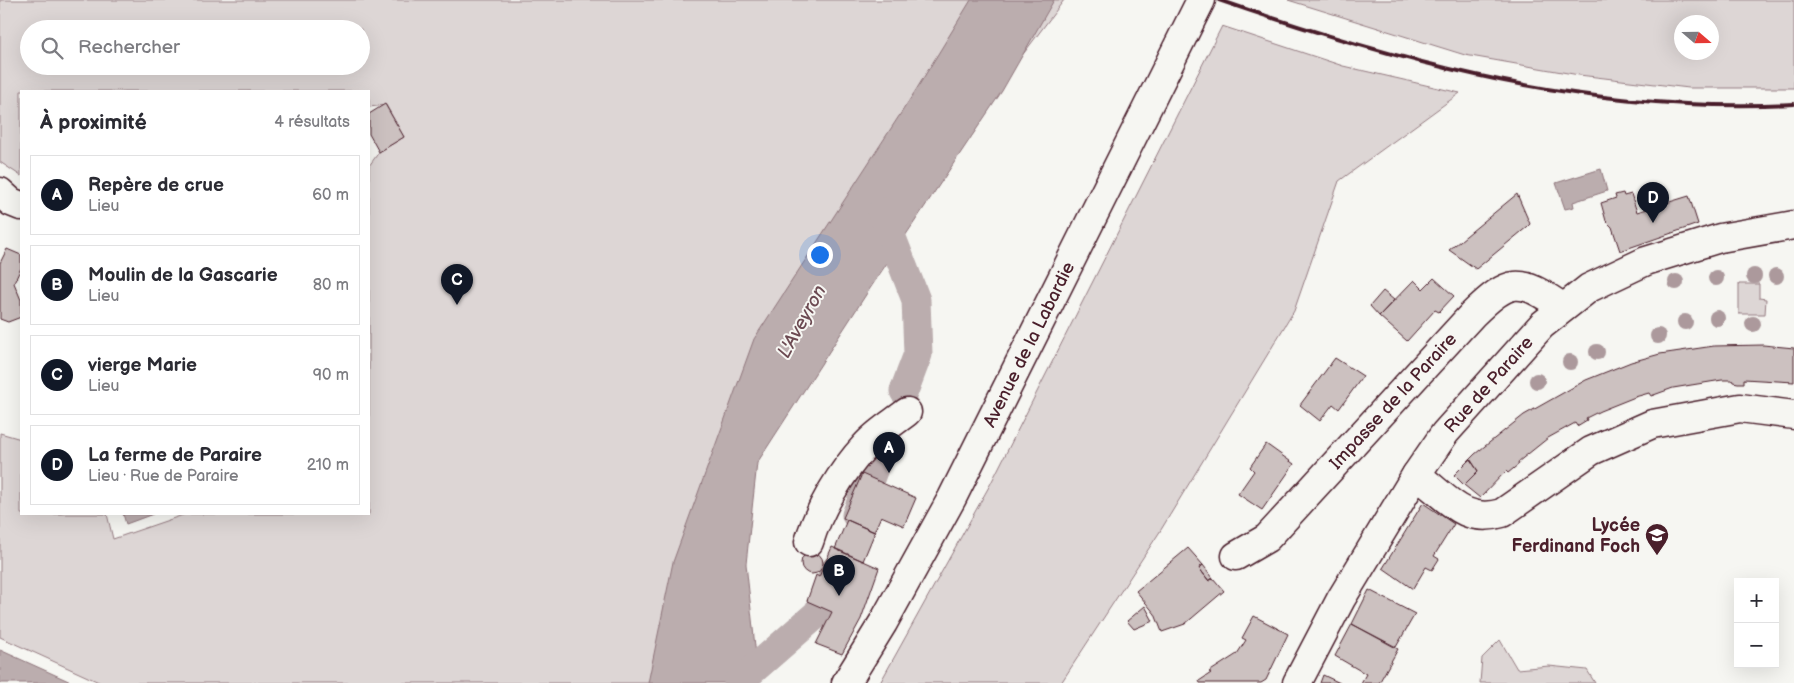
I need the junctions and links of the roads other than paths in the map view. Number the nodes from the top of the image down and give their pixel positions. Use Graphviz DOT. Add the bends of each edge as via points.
graph roads {
  1 [pos="1201,0"];
  2 [pos="0,192"];
  3 [pos="20,206"];
  4 [pos="1794,225"];
  5 [pos="1562,307"];
  6 [pos="907,412"];
  7 [pos="1794,415"];
  8 [pos="1416,475"];
  9 [pos="808,542"];
  10 [pos="1236,556"];
  11 [pos="846,683"];
  12 [pos="1297,683"];
  1 -- 11 [label="street, Avenue de la Labardie" via="952,498"];
  2 -- 3 [label="street"];
  4 -- 5 [label="street, Rue de Paraire" via="1720,238 1646,261 1589,288"];
  5 -- 8 [label="street, Rue de Paraire" via="1473,400"];
  5 -- 10 [label="street, Impasse de la Paraire" via="1527,286 1518,285 1497,293 1267,538"];
  6 -- 9 [label="street" via="865,445 842,476"];
  7 -- 8 [label="street" via="1740,408 1652,424 1591,451 1502,513 1488,517 1463,512"];
  8 -- 12 [label="street, Rue de Paraire" via="1341,599"];
}
